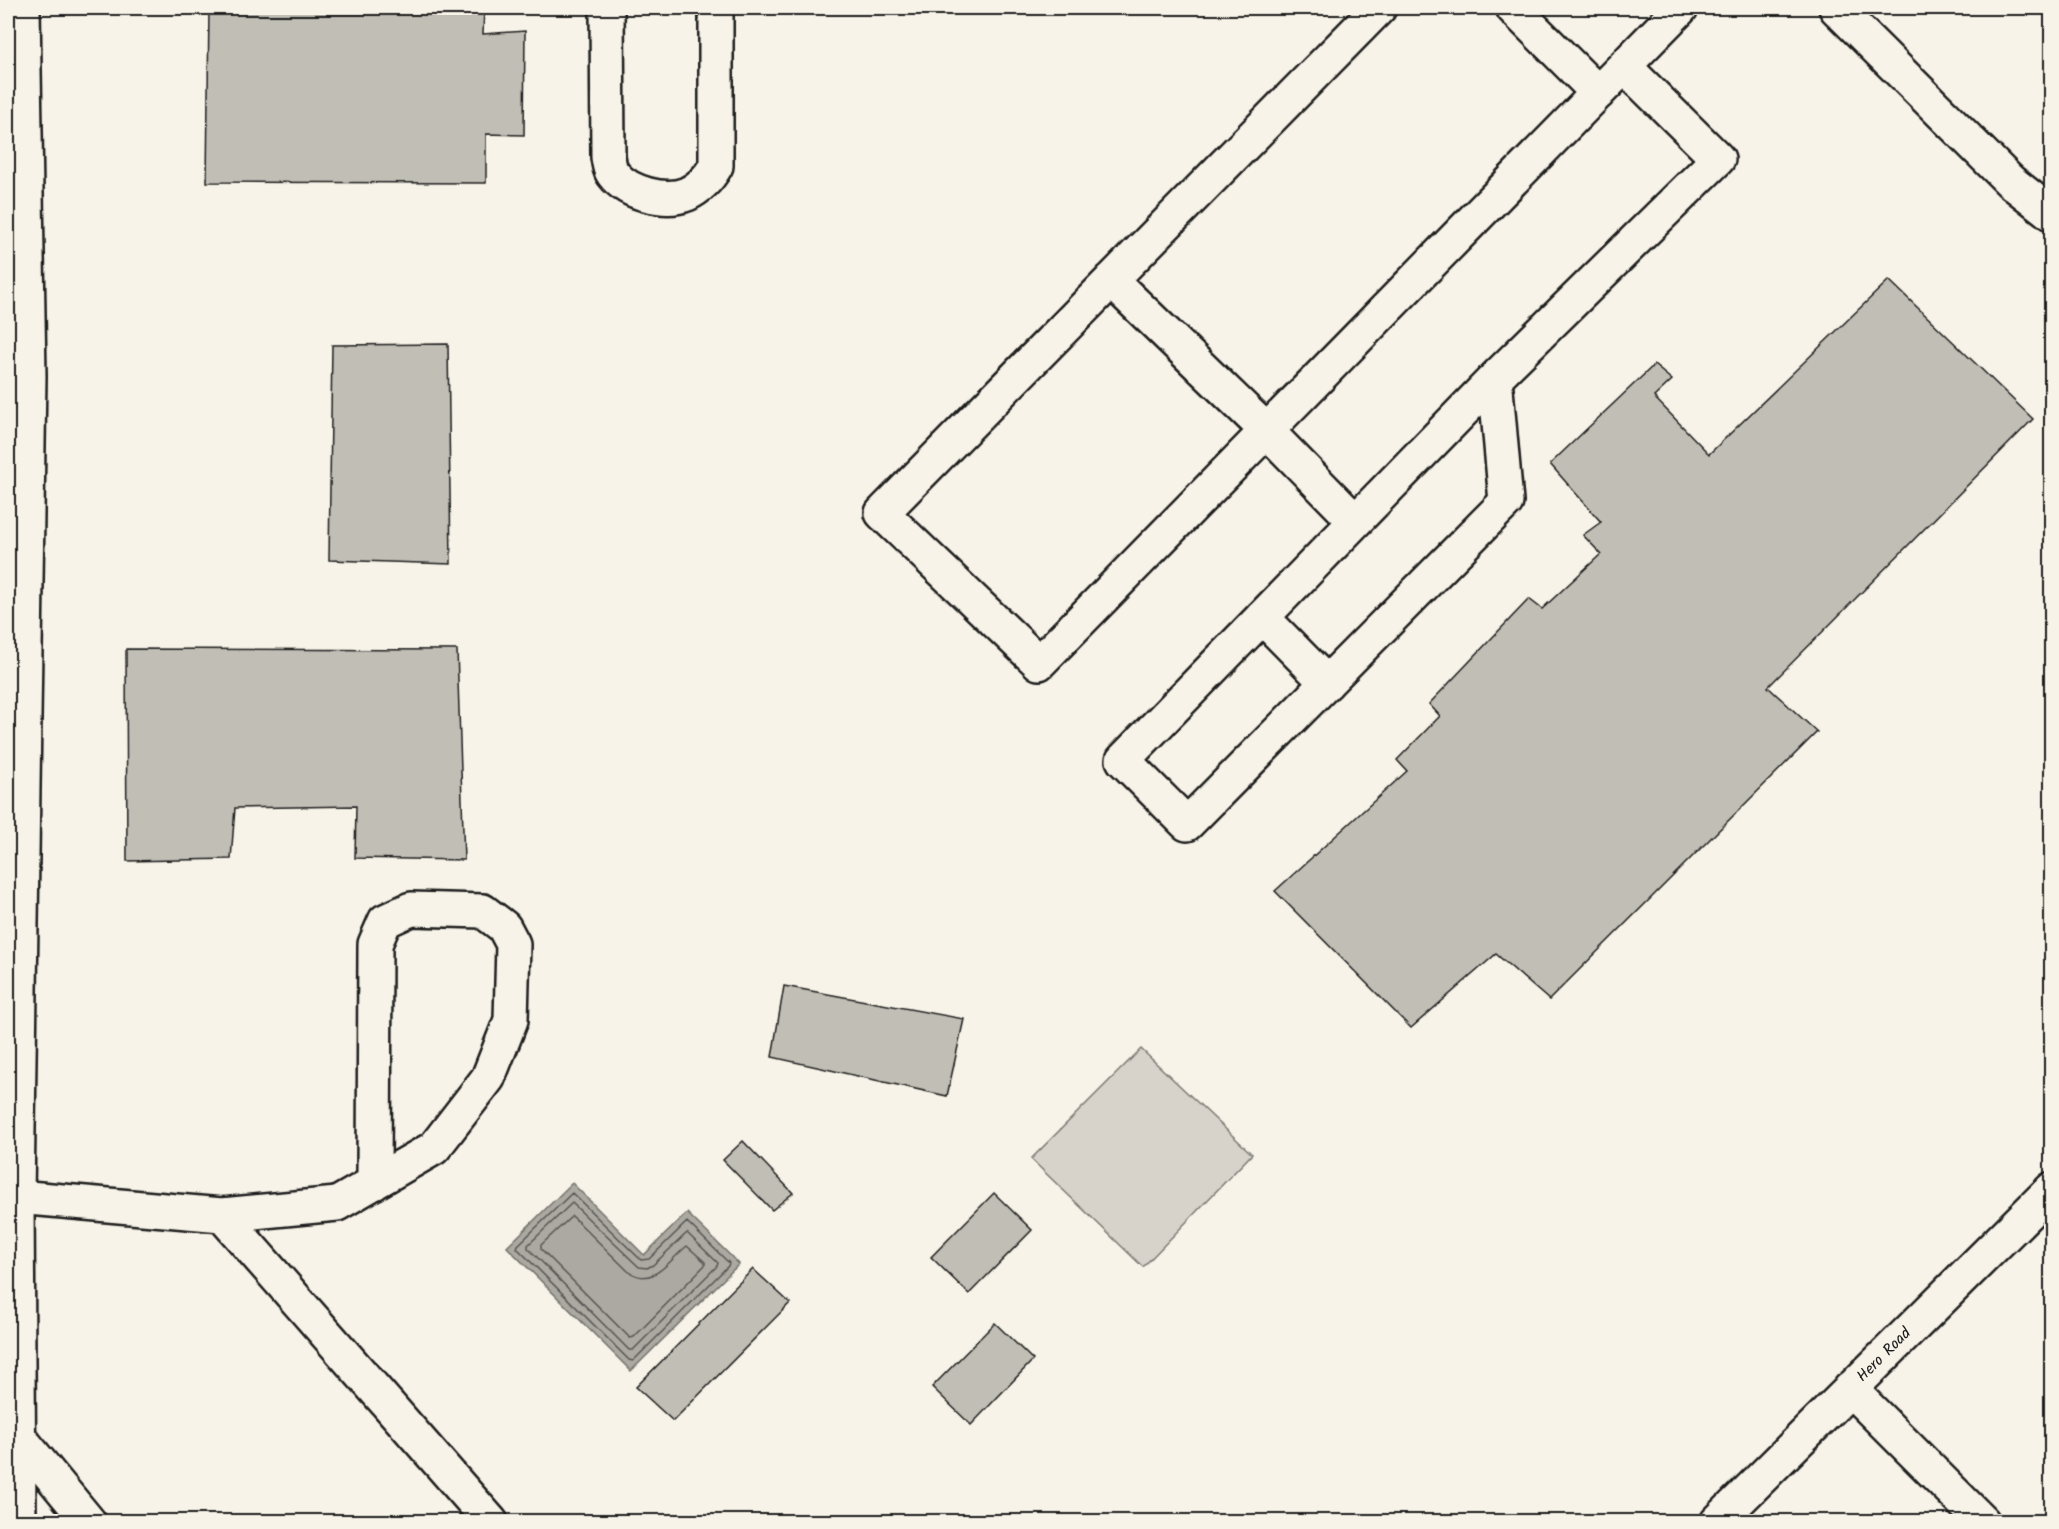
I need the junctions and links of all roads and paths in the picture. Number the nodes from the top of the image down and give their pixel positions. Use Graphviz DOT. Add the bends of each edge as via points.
graph roads {
  1 [pos="24,8"];
  2 [pos="607,8"];
  3 [pos="716,8"];
  4 [pos="1379,8"];
  5 [pos="1513,8"];
  6 [pos="1682,8"];
  7 [pos="1836,8"];
  8 [pos="1624,66"];
  9 [pos="1598,93"];
  10 [pos="2052,214"];
  11 [pos="1111,280"];
  12 [pos="1495,378"];
  13 [pos="1267,431"];
  14 [pos="1355,521"];
  15 [pos="1262,616"];
  16 [pos="1327,683"];
  17 [pos="374,1183"];
  18 [pos="2052,1189"];
  19 [pos="17,1197"];
  20 [pos="222,1215"];
  21 [pos="1850,1389"];
  22 [pos="19,1437"];
  23 [pos="19,1521"];
  24 [pos="89,1521"];
  25 [pos="491,1521"];
  26 [pos="1717,1521"];
  27 [pos="1983,1521"];
  1 -- 19 [label="main road" via="29,376"];
  2 -- 3 [label="main road" via="608,157 612,174 630,190 656,197 685,195 708,180 716,166"];
  4 -- 11 [label="main road"];
  5 -- 9 [label="main road"];
  6 -- 8 [label="main road"];
  7 -- 10 [label="main road" via="2010,181"];
  8 -- 9 [label="main road"];
  8 -- 12 [label="main road" via="1718,159"];
  9 -- 13 [label="main road"];
  11 -- 13 [label="main road"];
  11 -- 13 [label="main road" via="882,513 1039,663"];
  12 -- 14 [label="main road"];
  12 -- 16 [label="main road" via="1506,502"];
  13 -- 14 [label="main road"];
  14 -- 15 [label="main road"];
  15 -- 16 [label="main road"];
  15 -- 16 [label="main road" via="1123,760 1188,824"];
  17 -- 17 [label="main road" via="434,1148 492,1068 511,1020 513,944 504,927 483,911 411,909 385,921 375,944"];
  17 -- 20 [label="main road" via="336,1204"];
  18 -- 21 [label="main road, Hero Road"];
  19 -- 20 [label="main road"];
  19 -- 22 [label="main road"];
  20 -- 25 [label="main road"];
  21 -- 26 [label="main road, Hero Road"];
  21 -- 27 [label="main road"];
  22 -- 23 [label="main road"];
  22 -- 24 [label="main road"];
}
